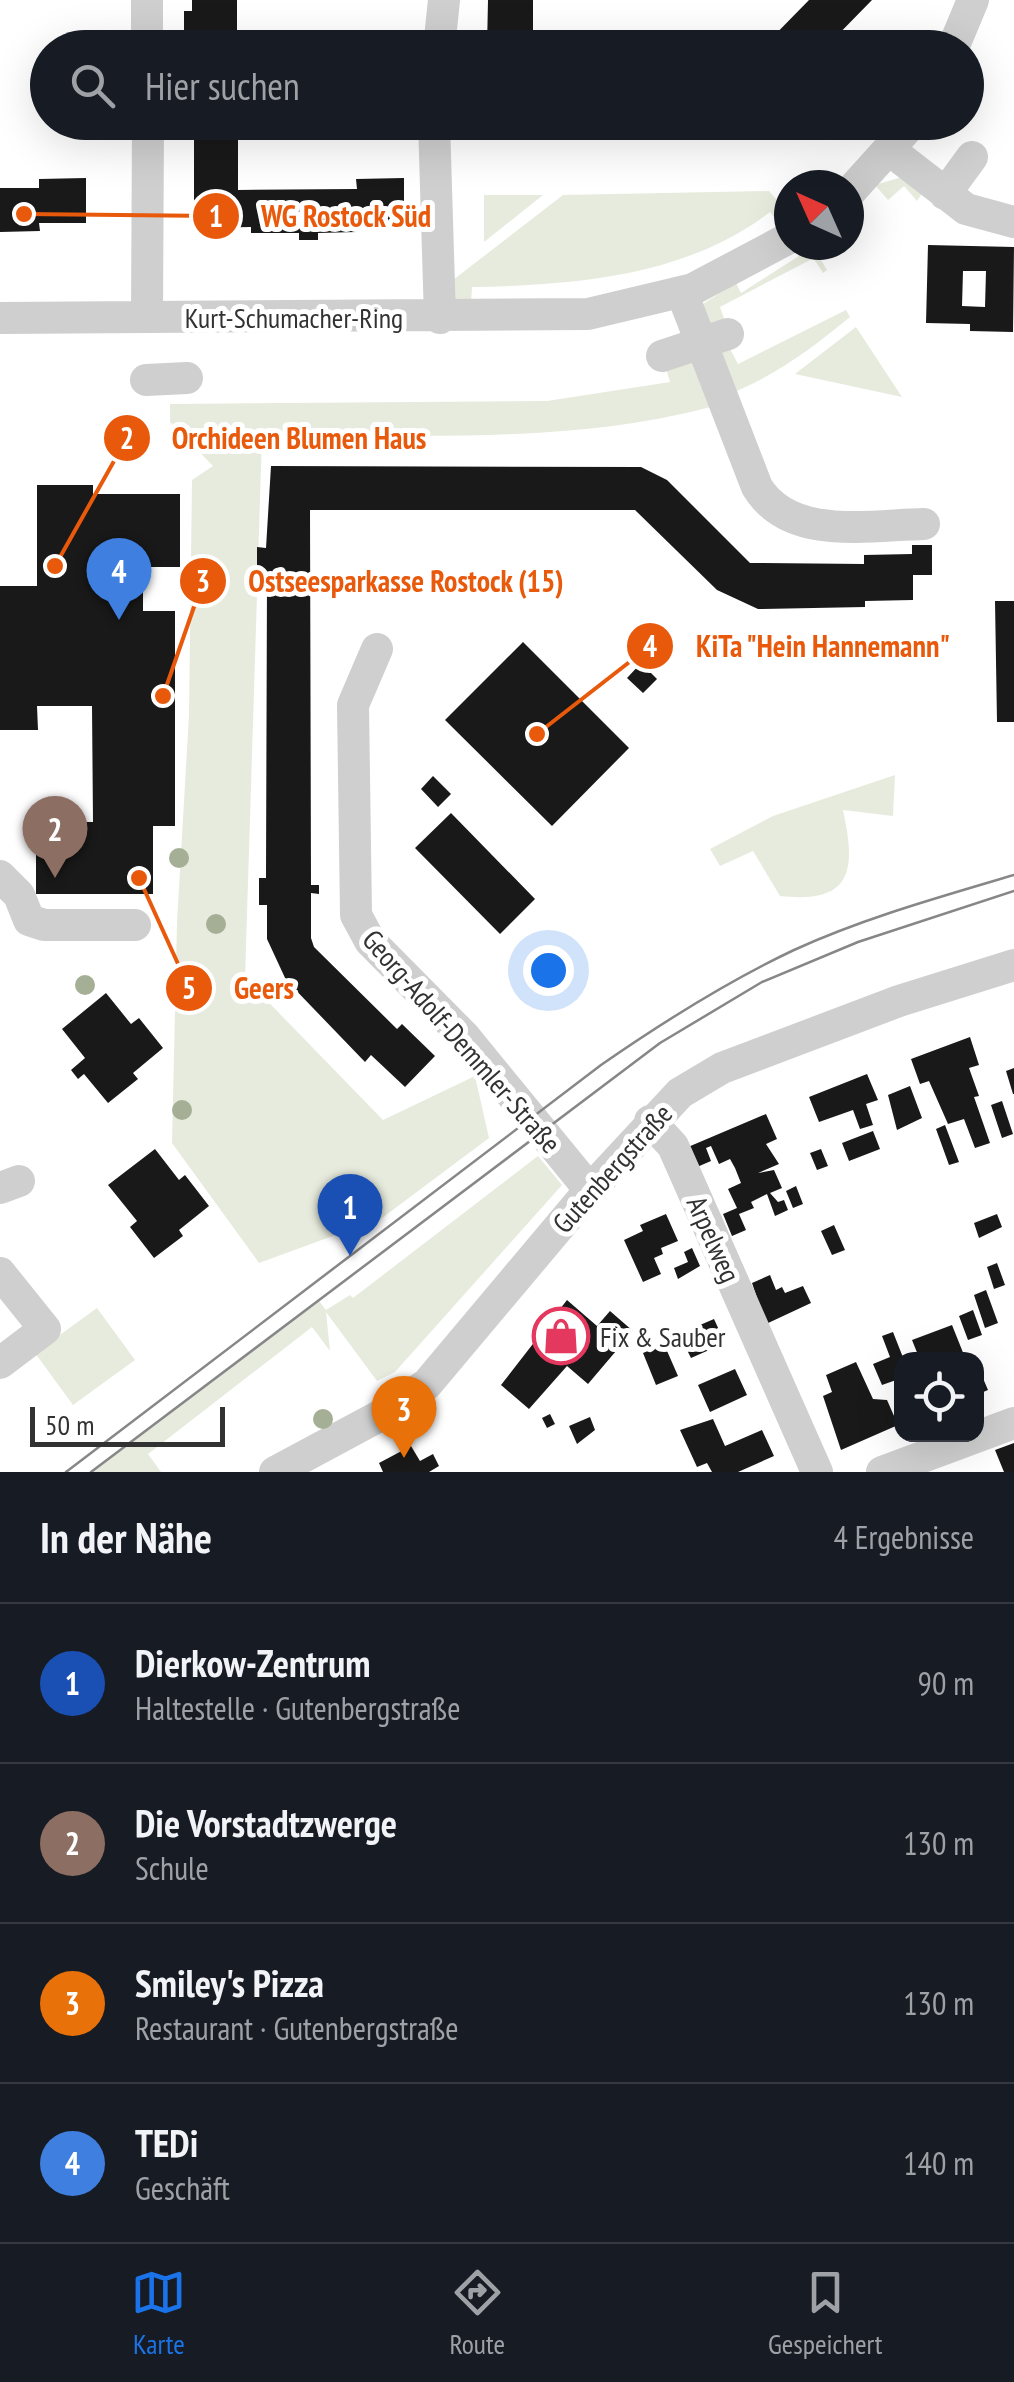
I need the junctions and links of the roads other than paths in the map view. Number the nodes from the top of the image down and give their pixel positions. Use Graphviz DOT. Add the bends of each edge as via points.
graph roads {
  1 [pos="148,0"];
  2 [pos="444,0"];
  3 [pos="972,0"];
  4 [pos="148,30"];
  5 [pos="442,30"];
  6 [pos="961,30"];
  7 [pos="148,140"];
  8 [pos="435,140"];
  9 [pos="899,140"];
  10 [pos="891,151"];
  11 [pos="972,157"];
  12 [pos="864,177"];
  13 [pos="938,196"];
  14 [pos="1014,222"];
  15 [pos="774,247"];
  16 [pos="682,293"];
  17 [pos="148,317"];
  18 [pos="0,318"];
  19 [pos="440,318"];
  20 [pos="715,338"];
  21 [pos="662,356"];
  22 [pos="187,378"];
  23 [pos="146,380"];
  24 [pos="924,524"];
  25 [pos="377,649"];
  26 [pos="0,876"];
  27 [pos="135,926"];
  28 [pos="1014,965"];
  29 [pos="650,1121"];
  30 [pos="590,1190"];
  31 [pos="0,1272"];
  32 [pos="0,1363"];
  33 [pos="1014,1422"];
  34 [pos="314,1463"];
  35 [pos="275,1472"];
  36 [pos="817,1472"];
  37 [pos="882,1472"];
  1 -- 4 [label="street"];
  2 -- 5 [label="street"];
  3 -- 6 [label="street"];
  7 -- 17 [label="street, Kurt-Schumacher-Ring"];
  8 -- 19 [label="street, Kurt-Schumacher-Ring"];
  9 -- 10 [label="street"];
  10 -- 12 [label="street"];
  10 -- 13 [label="street"];
  11 -- 13 [label="street"];
  13 -- 14 [label="street"];
  15 -- 16 [label="street, Kurt-Schumacher-Ring"];
  16 -- 19 [label="street, Kurt-Schumacher-Ring" via="588,314"];
  16 -- 20 [label="street"];
  17 -- 18 [label="street, Kurt-Schumacher-Ring"];
  17 -- 19 [label="street, Kurt-Schumacher-Ring"];
  20 -- 21 [label="street"];
  20 -- 24 [label="street" via="757,487 777,512 800,523"];
  22 -- 23 [label="street"];
  25 -- 30 [label="street, Georg-Adolf-Demmler-Straße" via="353,705 356,915 370,941 464,1036"];
  26 -- 27 [label="street" via="19,895 29,920"];
  28 -- 29 [label="street, Gutenbergstraße" via="722,1068"];
  29 -- 30 [label="street, Gutenbergstraße"];
  29 -- 36 [label="street, Arpelweg" via="673,1146"];
  30 -- 34 [label="street, Gutenbergstraße" via="427,1384"];
  31 -- 32 [label="street" via="45,1329"];
  33 -- 37 [label="street"];
  34 -- 35 [label="street, Gutenbergstraße"];
}
